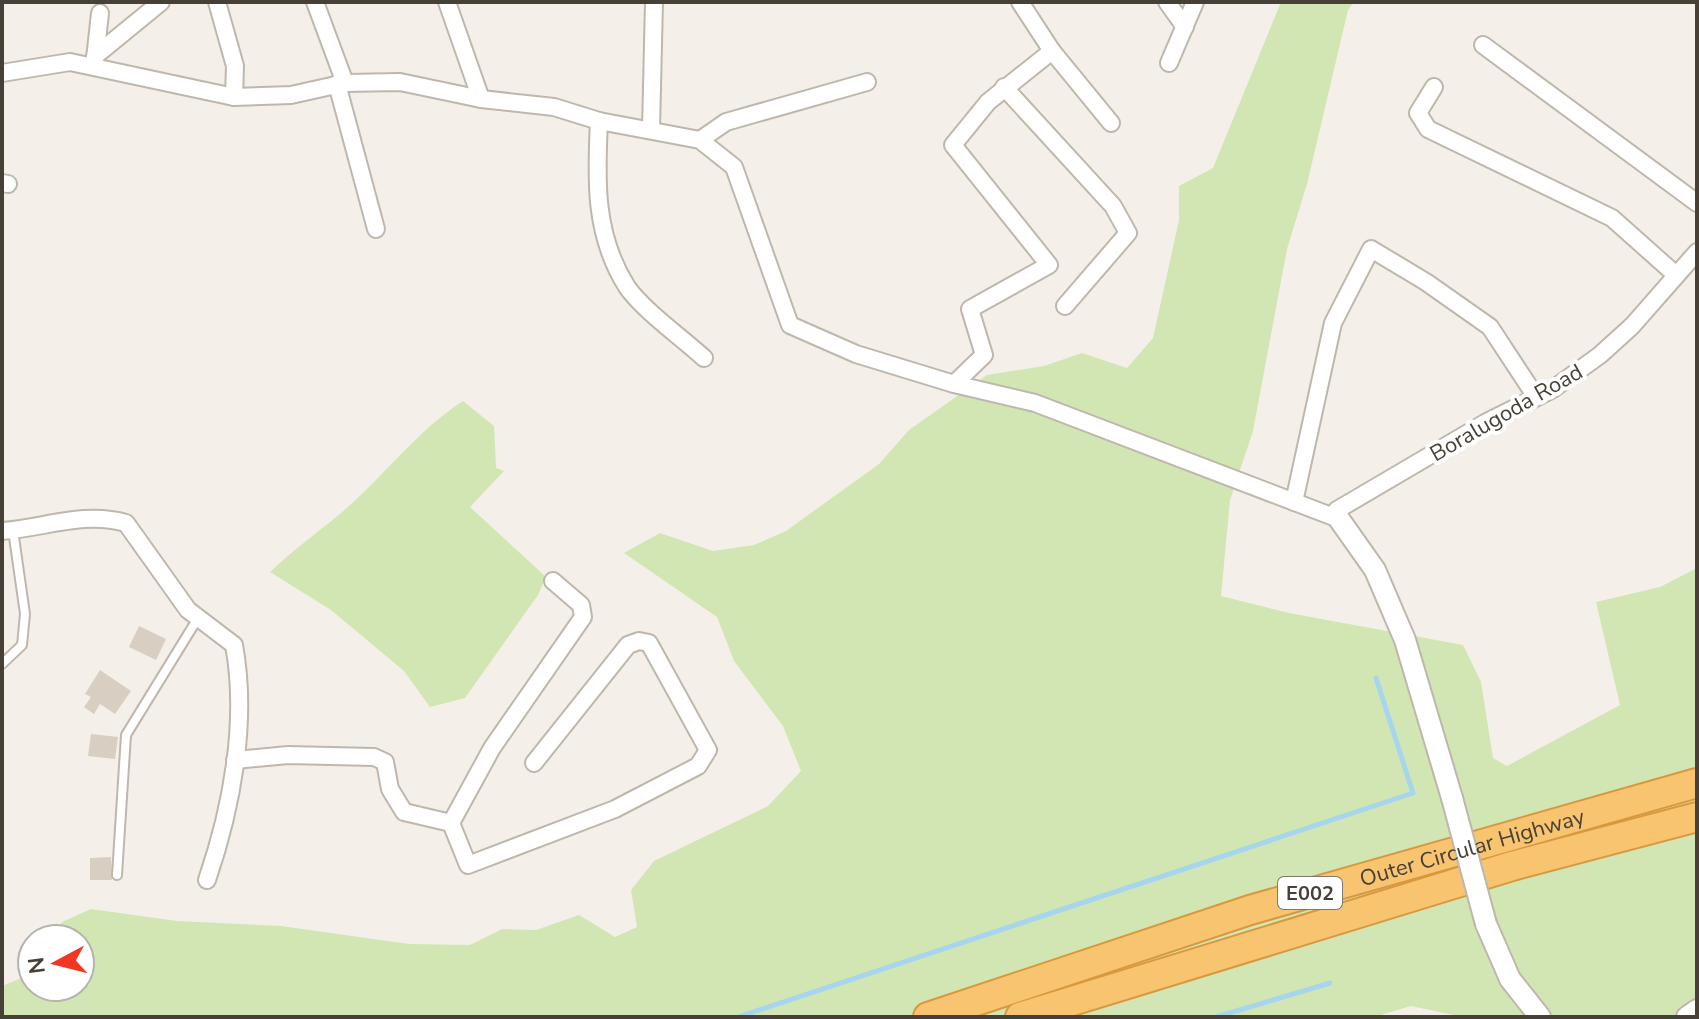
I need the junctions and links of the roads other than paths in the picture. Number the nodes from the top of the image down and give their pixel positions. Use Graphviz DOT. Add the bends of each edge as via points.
graph roads {
  1 [pos="161,2"];
  2 [pos="217,2"];
  3 [pos="315,2"];
  4 [pos="447,2"];
  5 [pos="654,2"];
  6 [pos="1020,2"];
  7 [pos="1167,2"];
  8 [pos="1195,2"];
  9 [pos="100,13"];
  10 [pos="1185,27"];
  11 [pos="1483,45"];
  12 [pos="1052,51"];
  13 [pos="94,61"];
  14 [pos="1169,63"];
  15 [pos="2,73"];
  16 [pos="867,82"];
  17 [pos="341,84"];
  18 [pos="1004,87"];
  19 [pos="1434,87"];
  20 [pos="234,97"];
  21 [pos="481,99"];
  22 [pos="599,121"];
  23 [pos="1111,123"];
  24 [pos="651,129"];
  25 [pos="700,140"];
  26 [pos="1697,203"];
  27 [pos="376,229"];
  28 [pos="1697,252"];
  29 [pos="1676,275"];
  30 [pos="1065,306"];
  31 [pos="704,358"];
  32 [pos="954,384"];
  33 [pos="1536,397"];
  34 [pos="1294,502"];
  35 [pos="1339,519"];
  36 [pos="8,531"];
  37 [pos="553,581"];
  38 [pos="198,618"];
  39 [pos="2,664"];
  40 [pos="235,760"];
  41 [pos="534,763"];
  42 [pos="1697,783"];
  43 [pos="1697,817"];
  44 [pos="451,823"];
  45 [pos="117,875"];
  46 [pos="207,880"];
  47 [pos="1697,1010"];
  48 [pos="928,1017"];
  49 [pos="1020,1017"];
  50 [pos="1540,1017"];
  51 [pos="1687,1017"];
  1 -- 13 [label="street"];
  2 -- 20 [label="street" via="235,66"];
  3 -- 17 [label="street"];
  4 -- 21 [label="street"];
  5 -- 24 [label="street"];
  6 -- 12 [label="street"];
  7 -- 10 [label="street"];
  8 -- 10 [label="street"];
  9 -- 13 [label="street"];
  10 -- 14 [label="street"];
  11 -- 26 [label="street"];
  12 -- 18 [label="street"];
  12 -- 23 [label="street"];
  13 -- 15 [label="street"];
  13 -- 20 [label="street"];
  16 -- 25 [label="street" via="726,122"];
  17 -- 20 [label="street" via="291,95"];
  17 -- 21 [label="street" via="400,82"];
  17 -- 27 [label="street"];
  18 -- 30 [label="street" via="1113,206 1128,233"];
  18 -- 32 [label="street" via="953,145 1049,265 970,309 984,355"];
  19 -- 29 [label="street" via="1418,113 1428,129 1612,218"];
  21 -- 22 [label="street" via="554,107"];
  22 -- 24 [label="street"];
  22 -- 31 [label="street" via="596,178 602,233 628,289"];
  24 -- 25 [label="street"];
  25 -- 32 [label="street" via="734,167 790,325 856,354"];
  28 -- 29 [label="street, Boralugoda Road"];
  29 -- 33 [label="street, Boralugoda Road" via="1655,303 1600,355"];
  32 -- 34 [label="street" via="1035,403"];
  33 -- 34 [label="street" via="1490,327 1371,249 1333,323"];
  33 -- 35 [label="street, Boralugoda Road" via="1337,510"];
  34 -- 35 [label="street"];
  35 -- 50 [label="street, bridge" via="1375,570 1405,640 1486,924 1510,979"];
  36 -- 38 [label="street" via="59,521 126,523"];
  36 -- 39 [label="lane" via="25,614 22,645"];
  37 -- 44 [label="street" via="581,605 583,617 492,748"];
  38 -- 40 [label="street" via="234,645 239,674"];
  38 -- 45 [label="lane" via="126,735"];
  40 -- 44 [label="street" via="374,757 385,762 390,789 404,812"];
  40 -- 46 [label="street"];
  41 -- 44 [label="street" via="628,645 639,641 649,643 708,750 698,766 615,809 478,863 468,865"];
  42 -- 48 [label="highway, Outer Circular Highway / E002" via="1250,910"];
  43 -- 49 [label="highway, Outer Circular Highway / E002" via="1512,866"];
  47 -- 51 [label="street"];
}
